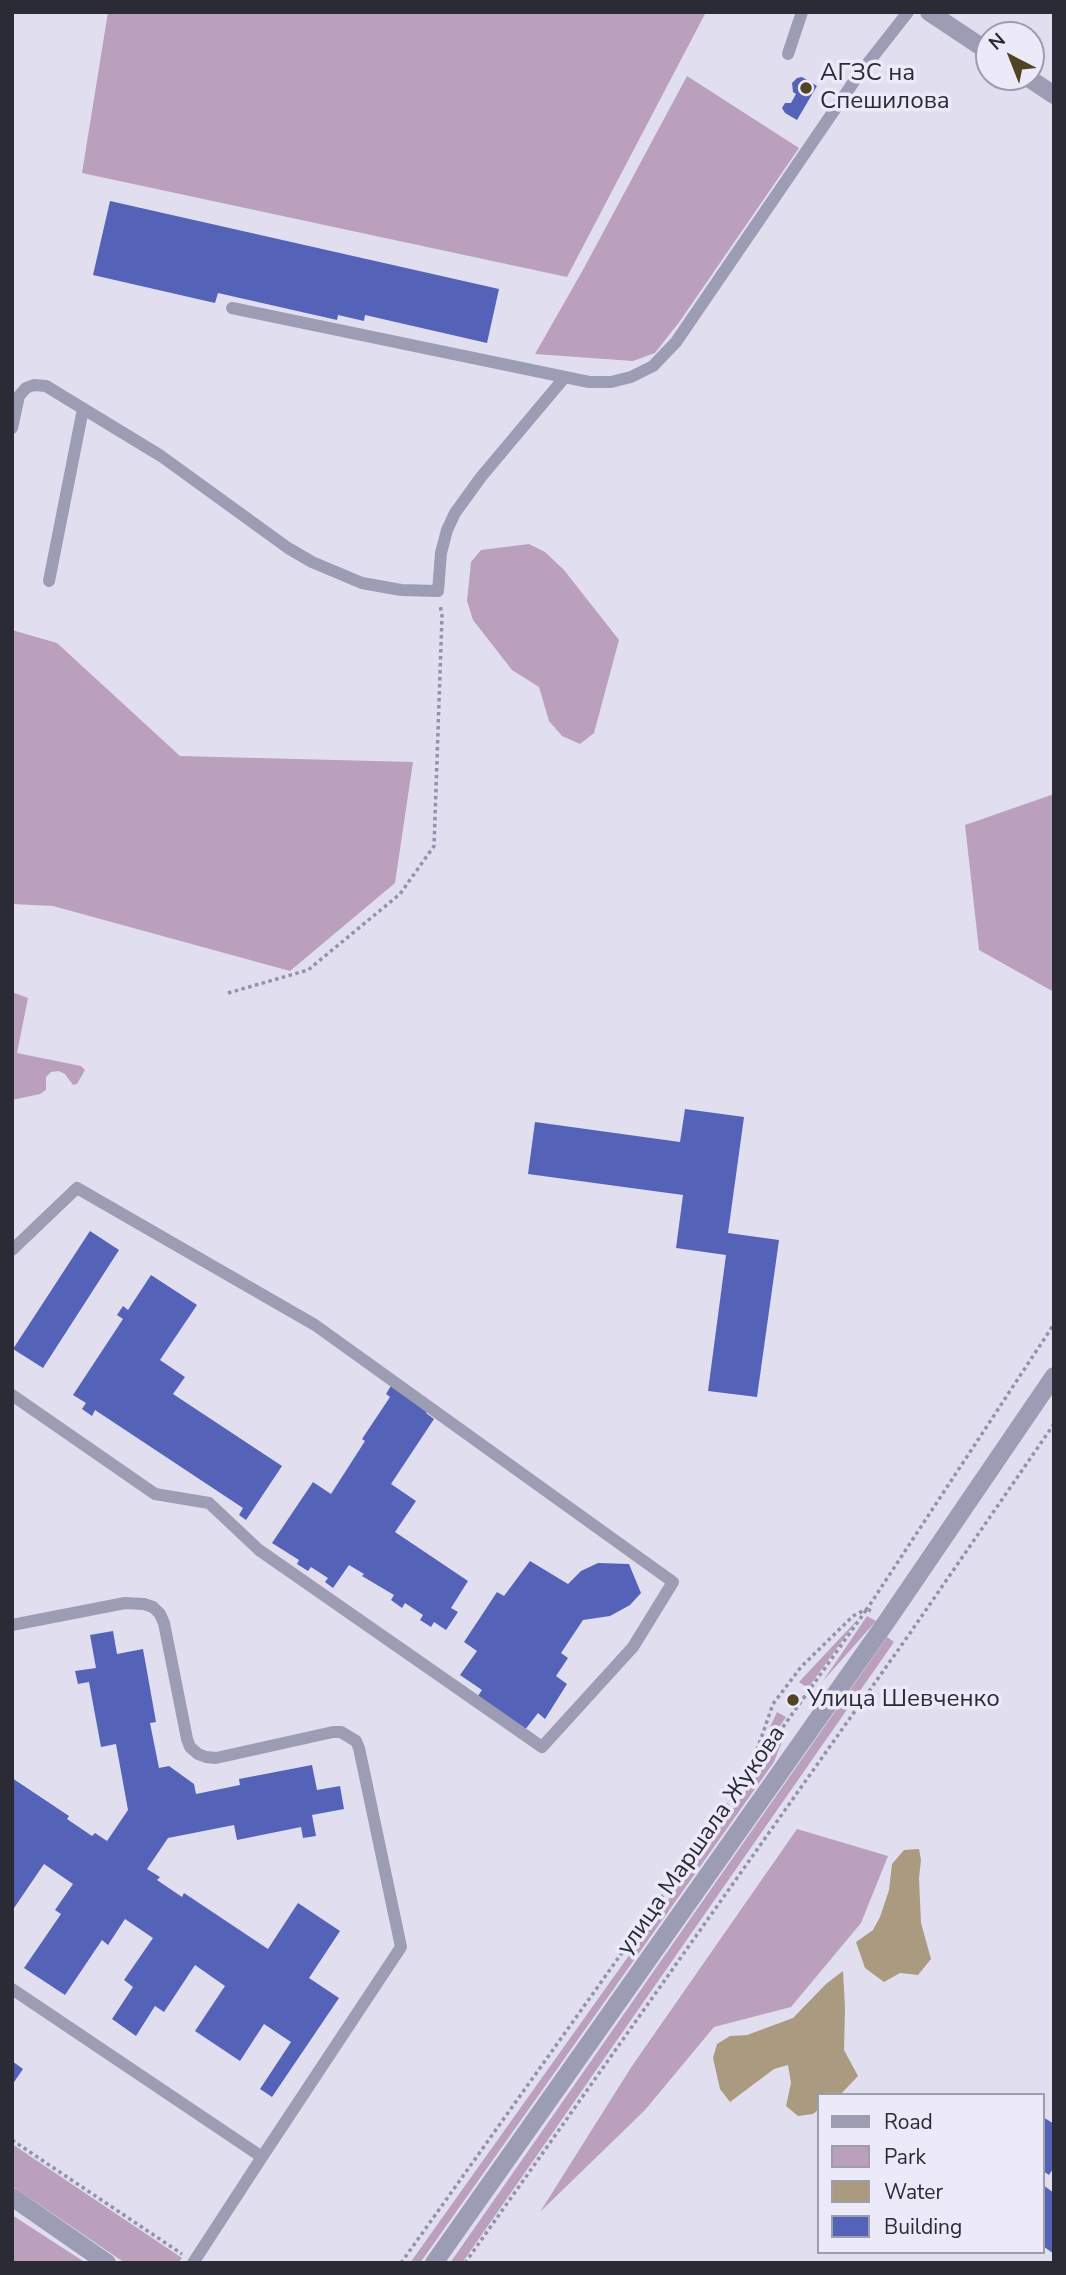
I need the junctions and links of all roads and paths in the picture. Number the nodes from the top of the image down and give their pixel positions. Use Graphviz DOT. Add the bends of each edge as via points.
graph roads {
  1 [pos="803,12"];
  2 [pos="908,12"];
  3 [pos="929,12"];
  4 [pos="975,43"];
  5 [pos="788,54"];
  6 [pos="232,308"];
  7 [pos="565,377"];
  8 [pos="83,409"];
  9 [pos="12,428"];
  10 [pos="49,581"];
  11 [pos="438,591"];
  12 [pos="228,993"];
  13 [pos="12,1250"];
  14 [pos="1054,1324"];
  15 [pos="1054,1376"];
  16 [pos="12,1395"];
  17 [pos="1054,1424"];
  18 [pos="869,1610"];
  19 [pos="12,1625"];
  20 [pos="748,1775"];
  21 [pos="12,1989"];
  22 [pos="12,2140"];
  23 [pos="262,2157"];
  24 [pos="12,2197"];
  25 [pos="193,2262"];
  26 [pos="107,2263"];
  27 [pos="401,2263"];
  28 [pos="434,2263"];
  29 [pos="465,2263"];
  1 -- 5 [label="lane"];
  2 -- 7 [label="lane" via="858,77 676,342 653,366 631,377 611,382"];
  3 -- 4 [label="street"];
  6 -- 7 [label="lane"];
  7 -- 11 [label="lane" via="456,513 441,553"];
  8 -- 9 [label="lane" via="34,385 19,396"];
  8 -- 10 [label="lane"];
  8 -- 11 [label="lane" via="160,456 312,562 362,583"];
  11 -- 12 [label="path" via="442,616 434,846 400,894 308,970"];
  13 -- 16 [label="lane" via="77,1188 315,1325 673,1582 633,1647 542,1747 259,1550 209,1503 155,1494"];
  14 -- 18 [label="path"];
  15 -- 28 [label="street, улица Маршала Жукова"];
  17 -- 29 [label="path"];
  18 -- 20 [label="path"];
  18 -- 20 [label="path" via="853,1616 801,1667 773,1704"];
  19 -- 23 [label="lane" via="125,1603 144,1604 160,1614 164,1623 187,1739 198,1754 216,1758 333,1732 349,1736 359,1748 401,1947"];
  20 -- 27 [label="path"];
  21 -- 23 [label="lane"];
  22 -- 25 [label="path"];
  23 -- 25 [label="lane"];
  24 -- 26 [label="street"];
}
